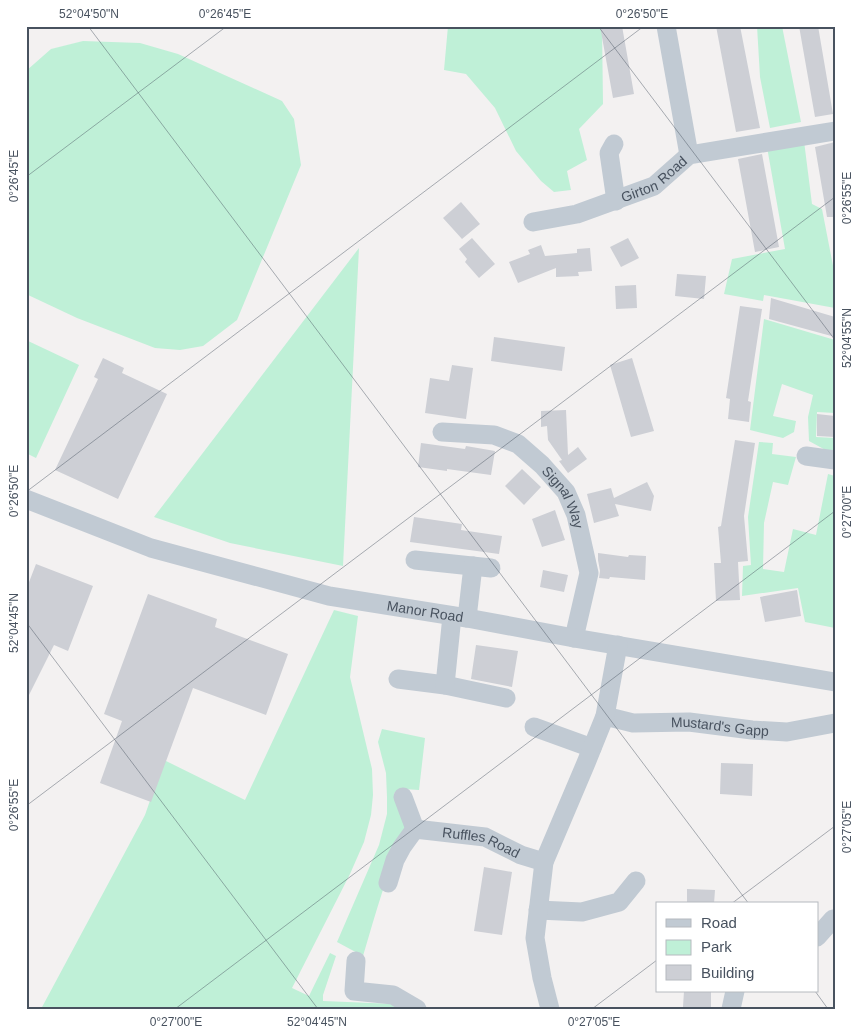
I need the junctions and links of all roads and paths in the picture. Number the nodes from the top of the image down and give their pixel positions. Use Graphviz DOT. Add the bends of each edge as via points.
graph roads {
  1 [pos="666,26"];
  2 [pos="835,130"];
  3 [pos="614,144"];
  4 [pos="690,156"];
  5 [pos="616,201"];
  6 [pos="533,222"];
  7 [pos="442,432"];
  8 [pos="806,456"];
  9 [pos="835,460"];
  10 [pos="26,499"];
  11 [pos="415,560"];
  12 [pos="460,617"];
  13 [pos="574,638"];
  14 [pos="618,644"];
  15 [pos="398,679"];
  16 [pos="835,682"];
  17 [pos="445,685"];
  18 [pos="506,698"];
  19 [pos="604,716"];
  20 [pos="835,723"];
  21 [pos="534,726"];
  22 [pos="592,748"];
  23 [pos="403,797"];
  24 [pos="415,829"];
  25 [pos="544,862"];
  26 [pos="636,881"];
  27 [pos="388,882"];
  28 [pos="538,910"];
  29 [pos="833,919"];
  30 [pos="818,936"];
  31 [pos="356,961"];
  32 [pos="735,992"];
  33 [pos="418,1009"];
  34 [pos="550,1009"];
  35 [pos="731,1009"];
  1 -- 4 [label="street"];
  2 -- 4 [label="street, Girton Road"];
  3 -- 5 [label="street" via="609,153"];
  4 -- 5 [label="street, Girton Road" via="654,186"];
  5 -- 6 [label="street, Girton Road" via="577,214"];
  7 -- 13 [label="street, Signal Way" via="494,436 518,444 566,492 576,514 588,573"];
  8 -- 9 [label="street"];
  10 -- 12 [label="street, Manor Road" via="151,548 329,596"];
  11 -- 12 [label="street" via="482,567"];
  12 -- 13 [label="street, Manor Road"];
  12 -- 17 [label="street"];
  13 -- 14 [label="street, Manor Road"];
  14 -- 16 [label="street, Manor Road"];
  14 -- 19 [label="street"];
  15 -- 17 [label="street"];
  17 -- 18 [label="street"];
  19 -- 20 [label="street, Mustard's Gapp" via="633,723 689,722 787,732"];
  19 -- 22 [label="street"];
  21 -- 22 [label="street"];
  22 -- 25 [label="street"];
  23 -- 24 [label="street"];
  24 -- 25 [label="street, Ruffles Road" via="485,836 521,855"];
  24 -- 27 [label="street" via="395,860"];
  25 -- 28 [label="street"];
  26 -- 28 [label="street" via="619,902 582,912"];
  28 -- 34 [label="street" via="535,938"];
  29 -- 30 [label="street"];
  31 -- 33 [label="street" via="354,991 393,995"];
  32 -- 35 [label="street"];
}
